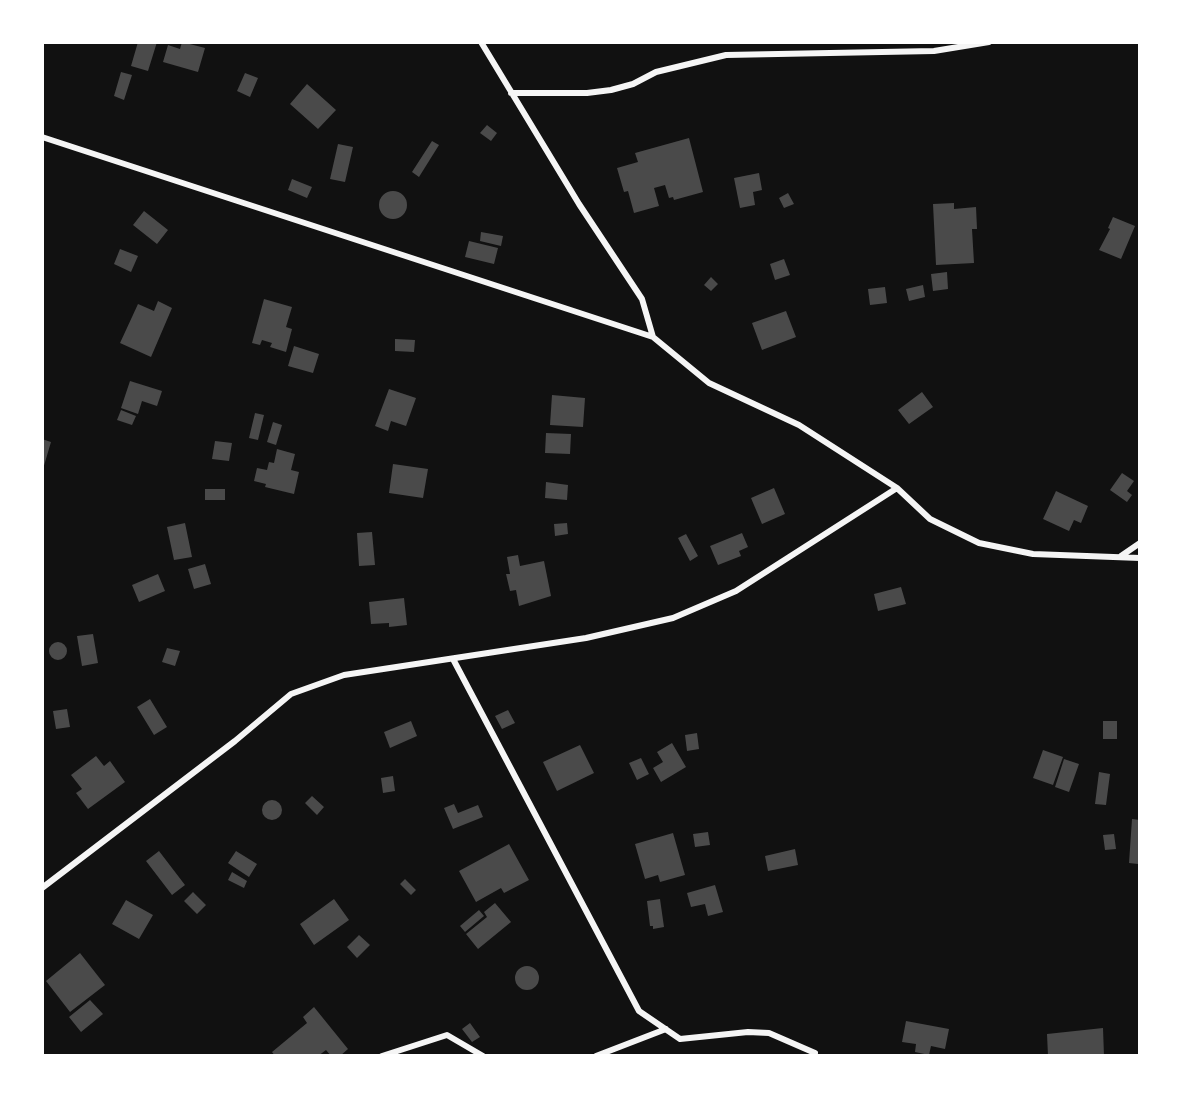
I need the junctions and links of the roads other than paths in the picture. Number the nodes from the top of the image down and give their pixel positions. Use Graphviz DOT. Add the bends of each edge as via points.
graph roads {
  1 [pos="481,42"];
  2 [pos="989,42"];
  3 [pos="511,93"];
  4 [pos="42,137"];
  5 [pos="653,337"];
  6 [pos="897,488"];
  7 [pos="1140,543"];
  8 [pos="1120,557"];
  9 [pos="1140,558"];
  10 [pos="453,659"];
  11 [pos="42,888"];
  12 [pos="666,1029"];
  13 [pos="817,1055"];
  14 [pos="382,1056"];
  15 [pos="483,1056"];
  16 [pos="596,1056"];
  1 -- 3 [label="street"];
  2 -- 3 [label="street" via="934,51 726,55 656,72 611,90"];
  3 -- 5 [label="street" via="642,299"];
  4 -- 5 [label="street"];
  5 -- 6 [label="street" via="709,383 799,425"];
  6 -- 8 [label="street" via="930,519 979,543 1033,554"];
  6 -- 10 [label="street" via="736,591 673,618 586,638"];
  7 -- 8 [label="street"];
  8 -- 9 [label="street"];
  10 -- 11 [label="street" via="344,675 291,694"];
  10 -- 12 [label="street" via="639,1011"];
  12 -- 13 [label="street" via="680,1039 769,1032"];
  12 -- 16 [label="street"];
  14 -- 15 [label="street" via="447,1035"];
}
